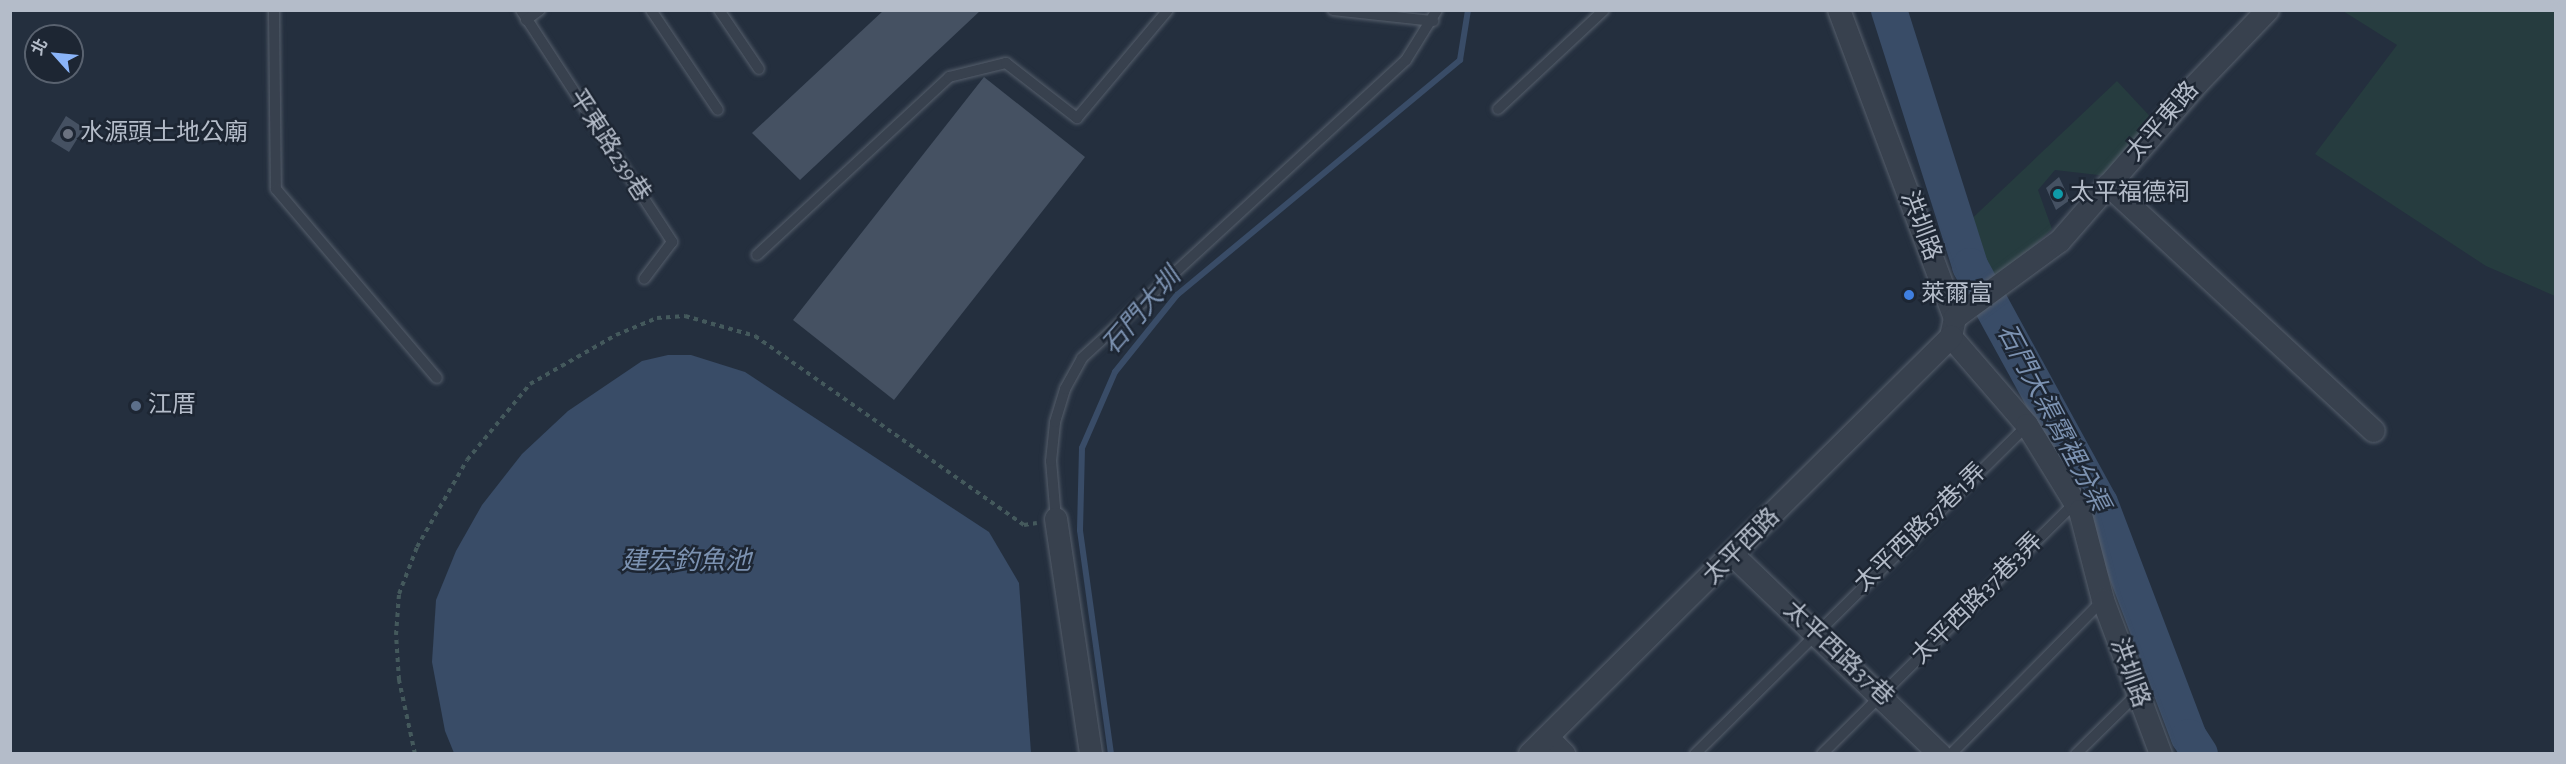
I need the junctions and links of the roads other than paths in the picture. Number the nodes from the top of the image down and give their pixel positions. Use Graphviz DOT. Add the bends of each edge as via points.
graph roads {
  1 [pos="274,10"];
  2 [pos="540,10"];
  3 [pos="651,10"];
  4 [pos="719,10"];
  5 [pos="1168,10"];
  6 [pos="1333,10"];
  7 [pos="1604,10"];
  8 [pos="1839,10"];
  9 [pos="2268,10"];
  10 [pos="523,15"];
  11 [pos="1435,16"];
  12 [pos="759,69"];
  13 [pos="1498,109"];
  14 [pos="718,111"];
  15 [pos="2108,185"];
  16 [pos="758,255"];
  17 [pos="644,279"];
  18 [pos="1953,327"];
  19 [pos="437,378"];
  20 [pos="2027,425"];
  21 [pos="2374,431"];
  22 [pos="2074,504"];
  23 [pos="1056,519"];
  24 [pos="1734,556"];
  25 [pos="2103,600"];
  26 [pos="1815,631"];
  27 [pos="1882,695"];
  28 [pos="2136,695"];
  29 [pos="1556,746"];
  30 [pos="1091,753"];
  31 [pos="1530,753"];
  32 [pos="1695,753"];
  33 [pos="1822,753"];
  34 [pos="1940,753"];
  35 [pos="1952,753"];
  36 [pos="2076,753"];
  37 [pos="2161,753"];
  1 -- 19 [label="lane" via="276,189"];
  2 -- 10 [label="lane"];
  3 -- 14 [label="lane"];
  4 -- 12 [label="lane"];
  5 -- 16 [label="lane" via="1077,118 1006,63 950,77"];
  6 -- 11 [label="lane"];
  7 -- 13 [label="lane"];
  8 -- 18 [label="street, 洪圳路"];
  9 -- 15 [label="street, 太平東路"];
  10 -- 17 [label="lane, 平東路239巷" via="672,242"];
  11 -- 23 [label="lane" via="1406,60 1082,358 1065,389 1055,422 1051,461"];
  15 -- 18 [label="street, 太平東路" via="2060,241 1975,304"];
  15 -- 21 [label="street"];
  18 -- 20 [label="street, 洪圳路"];
  18 -- 24 [label="street, 太平西路"];
  20 -- 22 [label="street, 洪圳路"];
  20 -- 26 [label="lane, 太平西路37巷1弄"];
  22 -- 25 [label="street, 洪圳路" via="2080,511"];
  22 -- 27 [label="lane, 太平西路37巷3弄"];
  23 -- 30 [label="street"];
  24 -- 26 [label="street, 太平西路37巷"];
  24 -- 29 [label="street, 太平西路"];
  25 -- 28 [label="street, 洪圳路"];
  25 -- 35 [label="lane"];
  26 -- 27 [label="street, 太平西路37巷"];
  26 -- 32 [label="lane, 太平西路37巷1弄"];
  27 -- 33 [label="lane, 太平西路37巷3弄"];
  27 -- 34 [label="street, 太平西路37巷"];
  28 -- 36 [label="lane"];
  28 -- 37 [label="street, 洪圳路"];
  29 -- 31 [label="street, 太平西路"];
}
